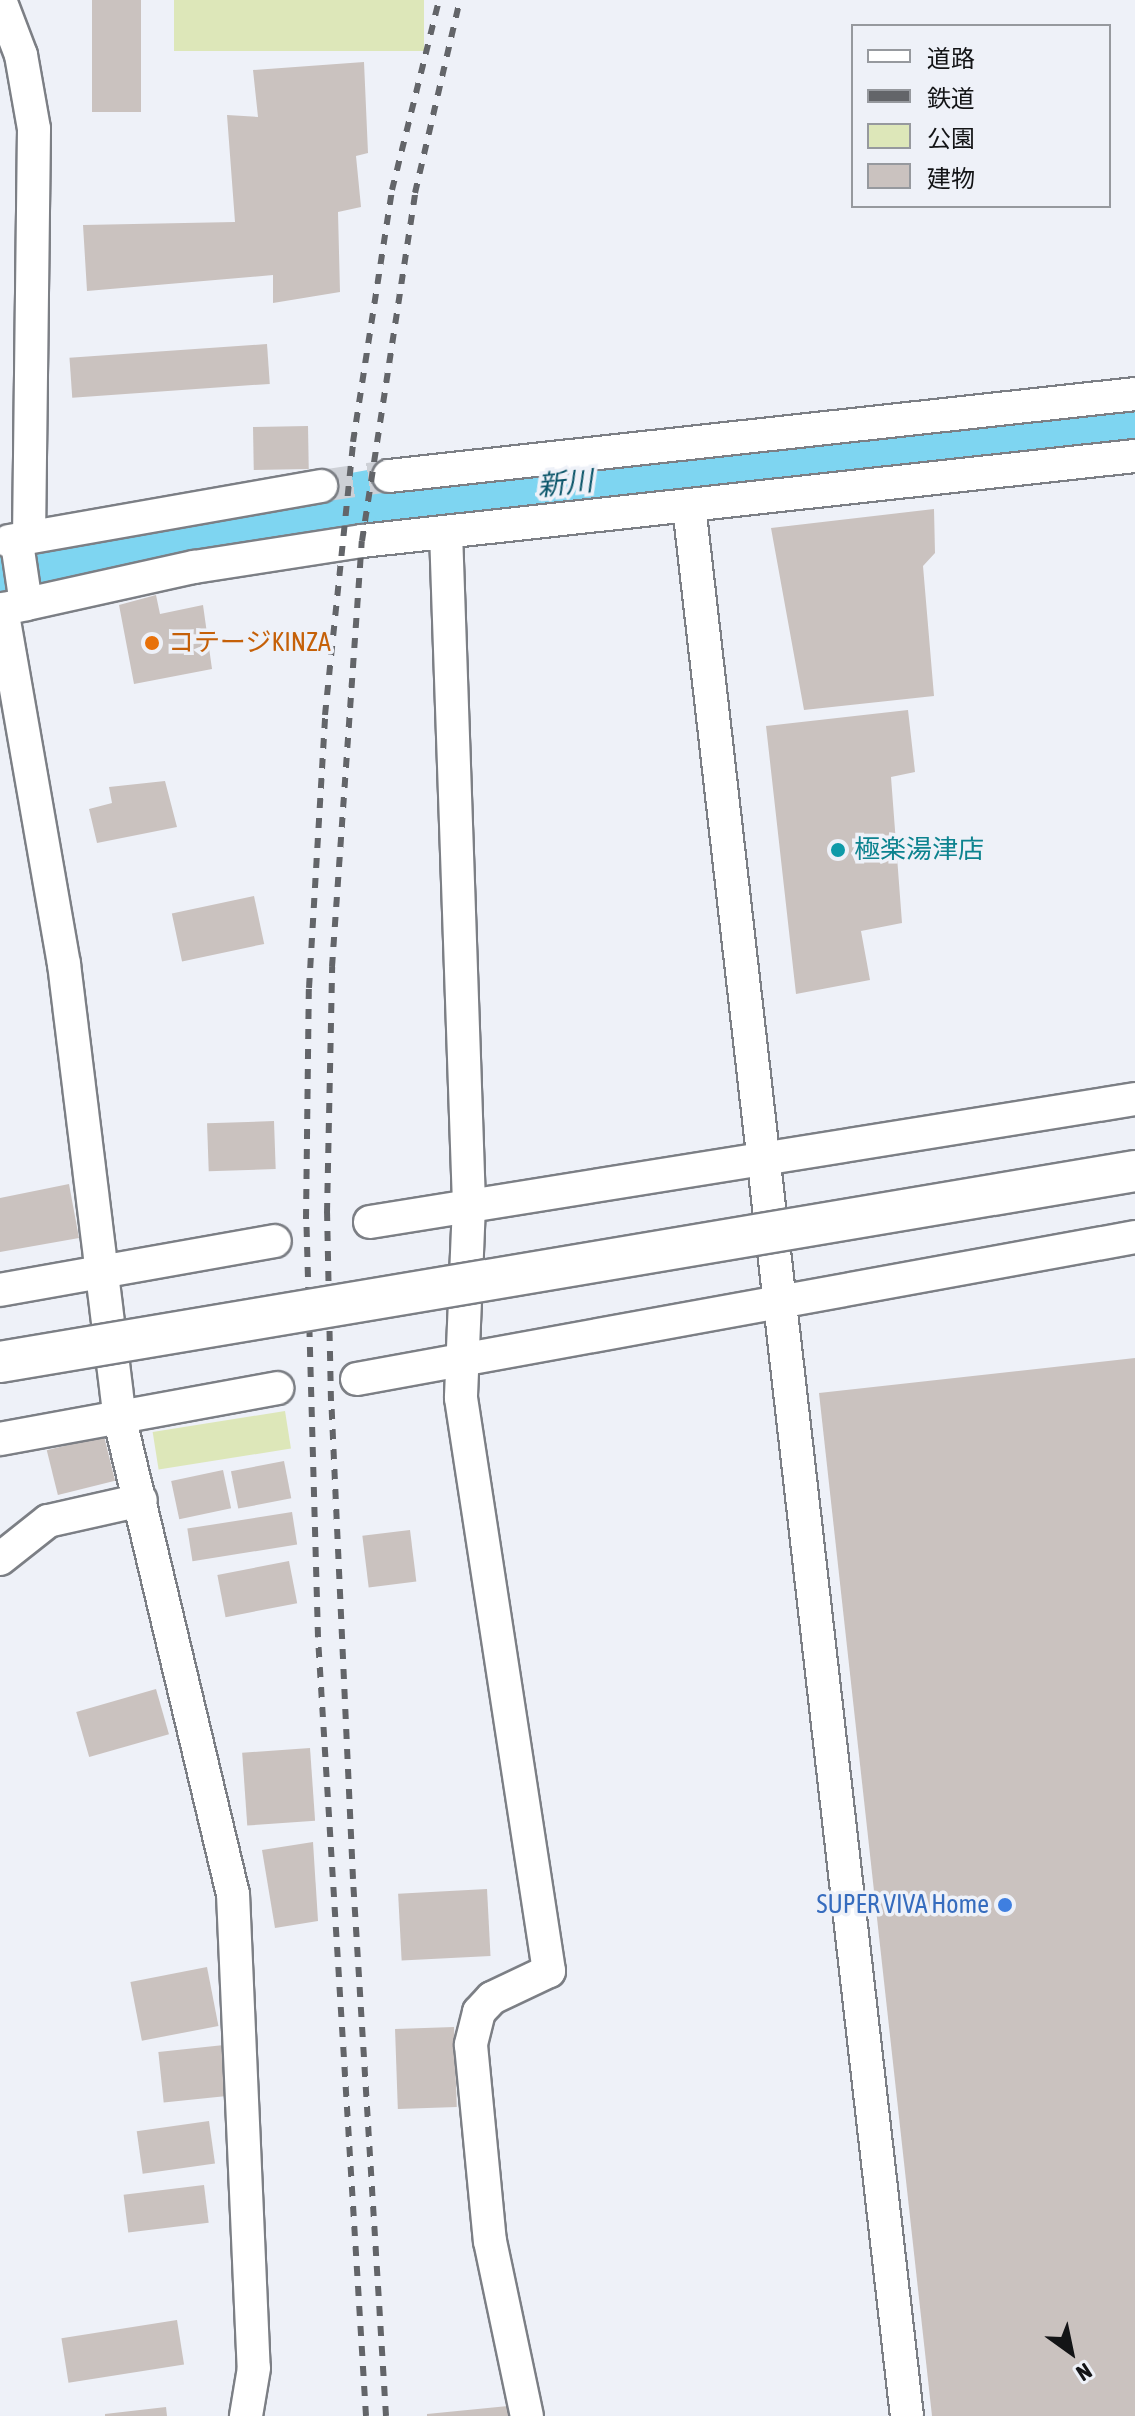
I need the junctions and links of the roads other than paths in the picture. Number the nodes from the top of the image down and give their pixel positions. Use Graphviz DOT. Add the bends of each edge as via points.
graph roads {
  1 [pos="0,0"];
  2 [pos="1135,394"];
  3 [pos="1135,456"];
  4 [pos="389,476"];
  5 [pos="321,486"];
  6 [pos="689,506"];
  7 [pos="446,532"];
  8 [pos="15,541"];
  9 [pos="13,604"];
  10 [pos="1135,1099"];
  11 [pos="760,1156"];
  12 [pos="1135,1171"];
  13 [pos="469,1205"];
  14 [pos="370,1222"];
  15 [pos="1135,1237"];
  16 [pos="275,1241"];
  17 [pos="99,1273"];
  18 [pos="0,1290"];
  19 [pos="781,1301"];
  20 [pos="462,1361"];
  21 [pos="0,1362"];
  22 [pos="357,1379"];
  23 [pos="277,1388"];
  24 [pos="120,1420"];
  25 [pos="0,1439"];
  26 [pos="141,1500"];
  27 [pos="0,1559"];
  28 [pos="246,2416"];
  29 [pos="527,2416"];
  30 [pos="907,2416"];
  1 -- 8 [label="street" via="21,55 34,129"];
  2 -- 4 [label="street"];
  3 -- 6 [label="street"];
  5 -- 8 [label="street"];
  6 -- 7 [label="street"];
  6 -- 11 [label="street"];
  7 -- 9 [label="street" via="194,567"];
  7 -- 13 [label="street"];
  8 -- 9 [label="street"];
  9 -- 17 [label="street" via="64,964"];
  10 -- 11 [label="street"];
  11 -- 13 [label="street"];
  11 -- 19 [label="street"];
  12 -- 21 [label="street, bridge"];
  13 -- 14 [label="street"];
  13 -- 20 [label="street"];
  15 -- 19 [label="street"];
  16 -- 17 [label="street"];
  17 -- 18 [label="street"];
  17 -- 24 [label="street"];
  19 -- 20 [label="street"];
  19 -- 30 [label="street"];
  20 -- 22 [label="street"];
  20 -- 29 [label="street" via="461,1398 473,1491 549,1971 492,1998 479,2012 471,2045 490,2241"];
  23 -- 24 [label="street"];
  24 -- 25 [label="street"];
  24 -- 26 [label="street"];
  26 -- 27 [label="street" via="48,1521"];
  26 -- 28 [label="street" via="233,1894 254,2368"];
}
